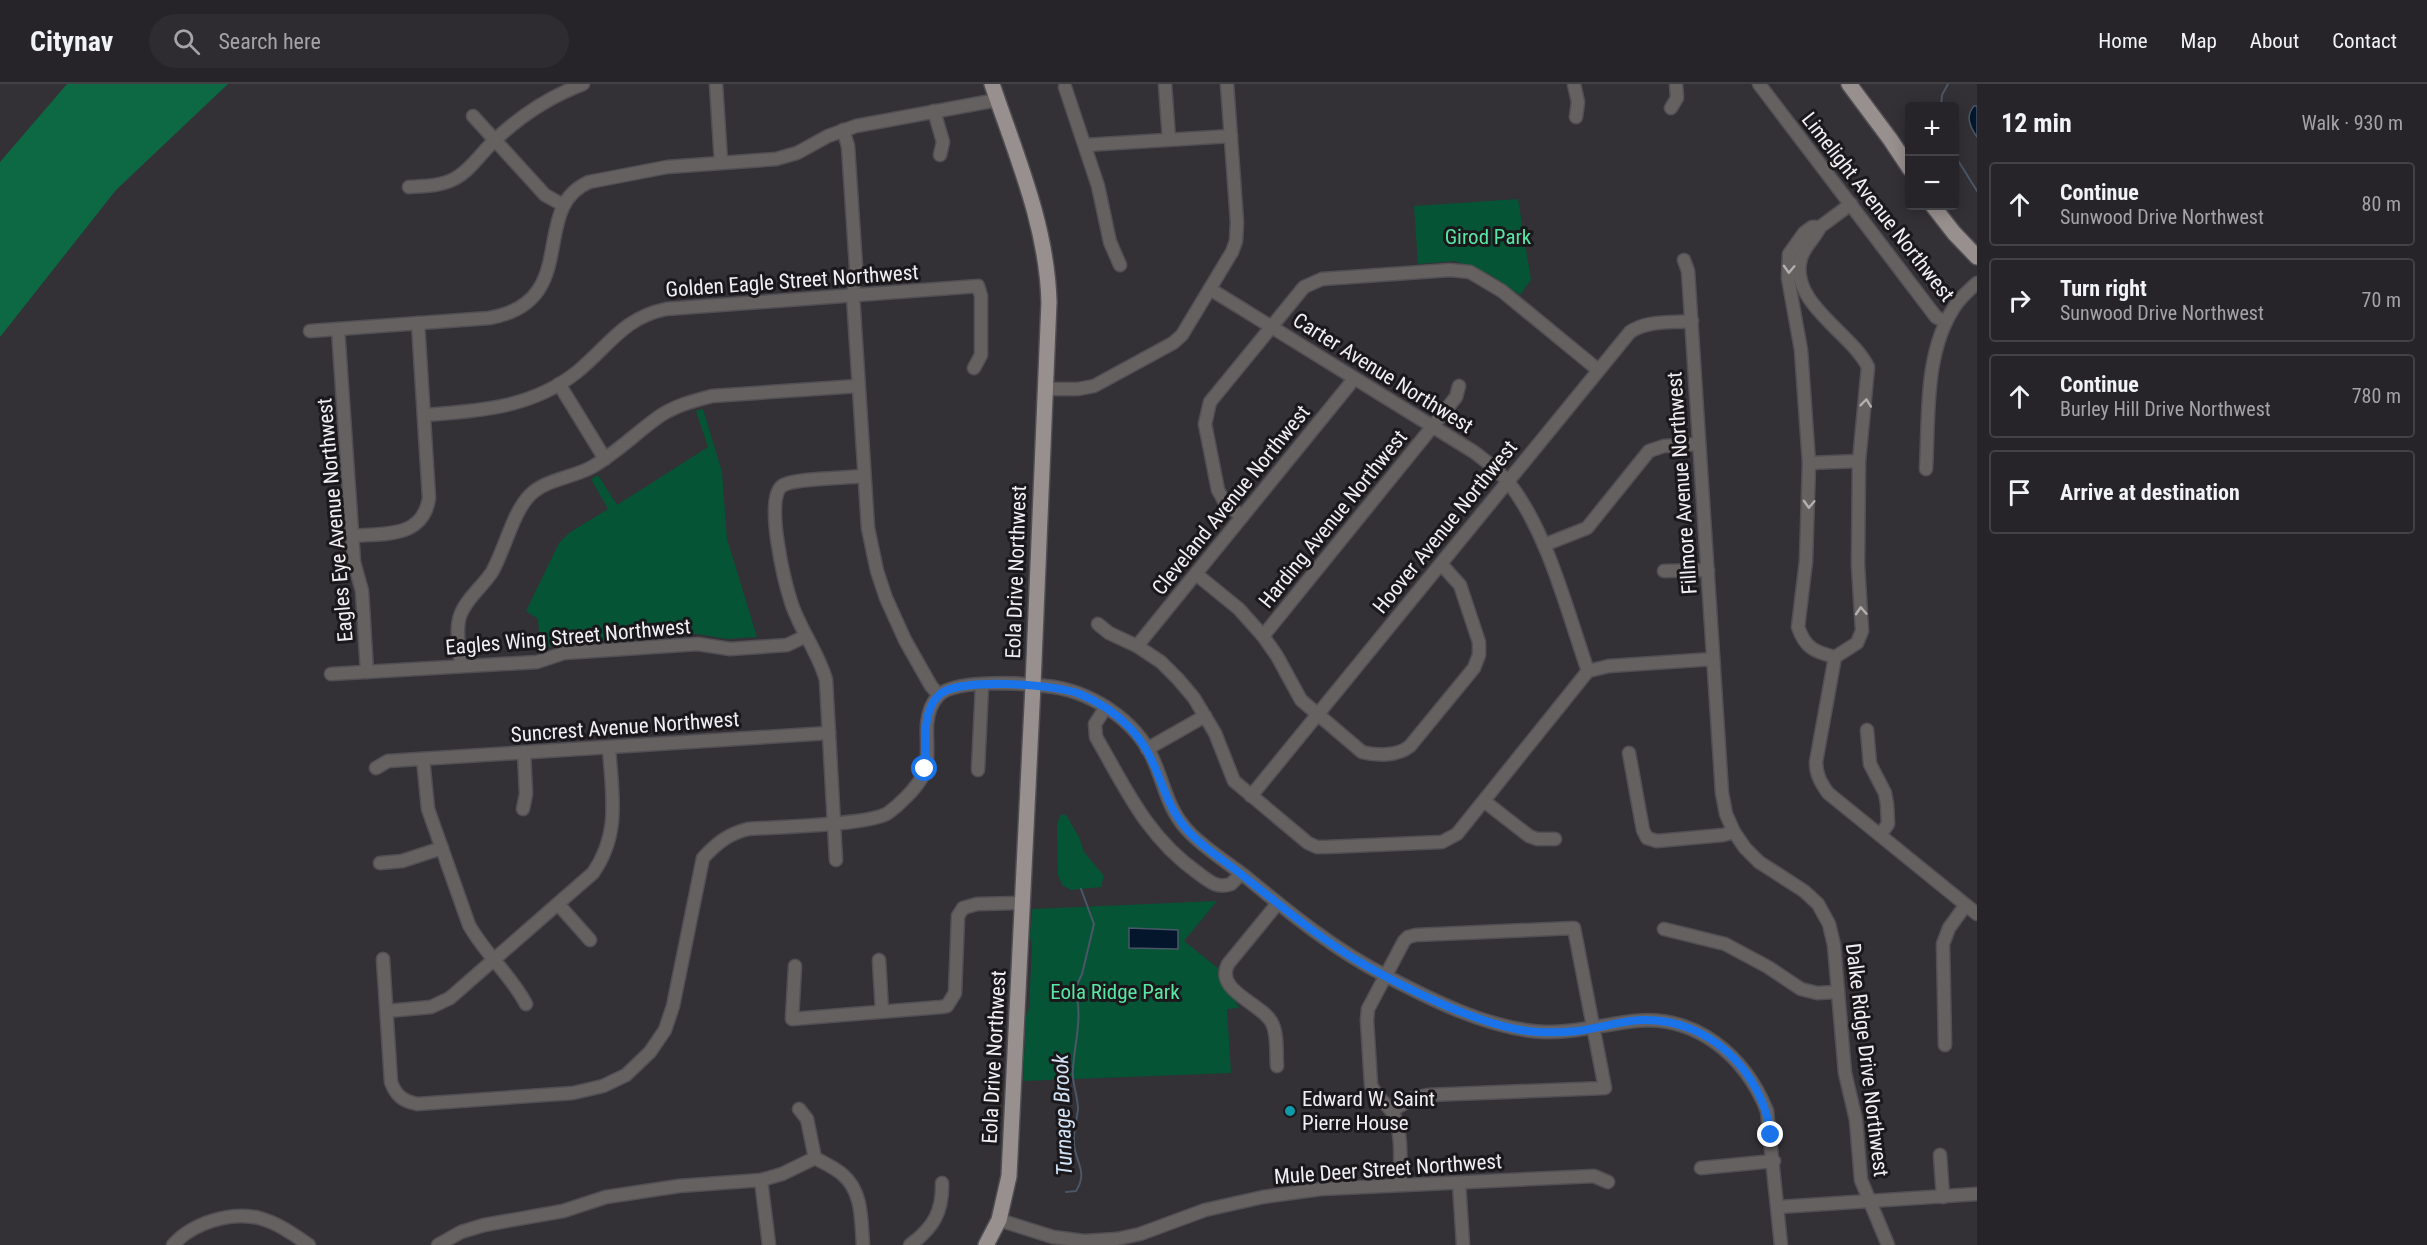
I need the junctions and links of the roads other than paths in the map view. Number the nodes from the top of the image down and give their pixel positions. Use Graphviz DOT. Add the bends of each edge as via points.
graph roads {
  1 [pos="583,84"];
  2 [pos="716,84"];
  3 [pos="992,84"];
  4 [pos="1165,84"];
  5 [pos="1227,84"];
  6 [pos="1574,84"];
  7 [pos="1676,84"];
  8 [pos="1759,84"];
  9 [pos="1849,84"];
  10 [pos="1065,87"];
  11 [pos="997,100"];
  12 [pos="1671,108"];
  13 [pos="934,111"];
  14 [pos="473,116"];
  15 [pos="1575,117"];
  16 [pos="843,130"];
  17 [pos="1231,136"];
  18 [pos="1169,139"];
  19 [pos="495,140"];
  20 [pos="1085,144"];
  21 [pos="940,155"];
  22 [pos="721,162"];
  23 [pos="1905,162"];
  24 [pos="409,187"];
  25 [pos="1851,204"];
  26 [pos="563,205"];
  27 [pos="1936,210"];
  28 [pos="1820,227"];
  29 [pos="1977,257"];
  30 [pos="1684,260"];
  31 [pos="1120,265"];
  32 [pos="1977,282"];
  33 [pos="1210,289"];
  34 [pos="853,296"];
  35 [pos="1692,321"];
  36 [pos="1946,322"];
  37 [pos="417,323"];
  38 [pos="1271,327"];
  39 [pos="339,329"];
  40 [pos="310,331"];
  41 [pos="974,368"];
  42 [pos="1598,369"];
  43 [pos="1354,379"];
  44 [pos="559,384"];
  45 [pos="858,386"];
  46 [pos="1459,386"];
  47 [pos="1045,388"];
  48 [pos="424,415"];
  49 [pos="1433,426"];
  50 [pos="1699,444"];
  51 [pos="605,459"];
  52 [pos="1859,461"];
  53 [pos="1809,463"];
  54 [pos="1926,469"];
  55 [pos="864,476"];
  56 [pos="1508,481"];
  57 [pos="1242,517"];
  58 [pos="352,536"];
  59 [pos="1544,545"];
  60 [pos="1441,564"];
  61 [pos="1708,570"];
  62 [pos="1664,572"];
  63 [pos="1196,574"];
  64 [pos="1098,624"];
  65 [pos="806,636"];
  66 [pos="1263,636"];
  67 [pos="1137,646"];
  68 [pos="1835,657"];
  69 [pos="1713,659"];
  70 [pos="461,666"];
  71 [pos="1588,671"];
  72 [pos="367,672"];
  73 [pos="331,674"];
  74 [pos="981,685"];
  75 [pos="1033,685"];
  76 [pos="939,695"];
  77 [pos="1716,704"];
  78 [pos="1106,707"];
  79 [pos="1317,715"];
  80 [pos="1205,716"];
  81 [pos="1867,730"];
  82 [pos="829,733"];
  83 [pos="609,748"];
  84 [pos="1147,748"];
  85 [pos="524,753"];
  86 [pos="1629,753"];
  87 [pos="423,759"];
  88 [pos="376,768"];
  89 [pos="978,770"];
  90 [pos="1251,796"];
  91 [pos="1484,801"];
  92 [pos="523,808"];
  93 [pos="834,823"];
  94 [pos="1734,832"];
  95 [pos="1880,835"];
  96 [pos="1555,839"];
  97 [pos="442,848"];
  98 [pos="836,860"];
  99 [pos="380,863"];
  100 [pos="1241,874"];
  101 [pos="1022,903"];
  102 [pos="1278,903"];
  103 [pos="558,904"];
  104 [pos="1965,906"];
  105 [pos="1977,914"];
  106 [pos="1664,929"];
  107 [pos="590,940"];
  108 [pos="383,960"];
  109 [pos="494,960"];
  110 [pos="879,960"];
  111 [pos="795,966"];
  112 [pos="1385,976"];
  113 [pos="1838,992"];
  114 [pos="526,1004"];
  115 [pos="387,1011"];
  116 [pos="882,1011"];
  117 [pos="1594,1028"];
  118 [pos="1945,1045"];
  119 [pos="1277,1065"];
  120 [pos="799,1109"];
  121 [pos="1391,1112"];
  122 [pos="1940,1155"];
  123 [pos="815,1158"];
  124 [pos="1774,1161"];
  125 [pos="1701,1168"];
  126 [pos="760,1180"];
  127 [pos="1608,1182"];
  128 [pos="1459,1183"];
  129 [pos="942,1184"];
  130 [pos="1401,1184"];
  131 [pos="1977,1194"];
  132 [pos="1943,1197"];
  133 [pos="1869,1201"];
  134 [pos="1778,1207"];
  135 [pos="999,1220"];
  136 [pos="1084,1243"];
  137 [pos="173,1245"];
  138 [pos="309,1245"];
  139 [pos="438,1245"];
  140 [pos="769,1245"];
  141 [pos="863,1245"];
  142 [pos="910,1245"];
  143 [pos="986,1245"];
  144 [pos="1463,1245"];
  145 [pos="1782,1245"];
  146 [pos="1888,1245"];
  1 -- 19 [label="street" via="530,111"];
  2 -- 22 [label="street"];
  3 -- 11 [label="main road, Eola Drive Northwest"];
  4 -- 18 [label="street"];
  5 -- 17 [label="street"];
  6 -- 15 [label="street" via="1578,102"];
  7 -- 12 [label="street" via="1677,98"];
  8 -- 25 [label="street, Limelight Avenue Northwest"];
  9 -- 23 [label="main road"];
  10 -- 20 [label="street"];
  11 -- 13 [label="street"];
  11 -- 47 [label="main road, Eola Drive Northwest" via="1034,208 1044,253 1049,302"];
  13 -- 16 [label="street"];
  13 -- 21 [label="street" via="943,142"];
  14 -- 19 [label="street"];
  16 -- 22 [label="street" via="776,159"];
  16 -- 34 [label="street" via="848,146 855,247"];
  17 -- 18 [label="street"];
  17 -- 33 [label="street" via="1236,241"];
  18 -- 20 [label="street"];
  19 -- 24 [label="street" via="455,179"];
  19 -- 26 [label="street" via="545,195"];
  20 -- 31 [label="street" via="1110,242"];
  22 -- 26 [label="street" via="667,167 589,182 578,186"];
  25 -- 28 [label="street"];
  25 -- 36 [label="street, Limelight Avenue Northwest" via="1936,317"];
  26 -- 37 [label="street" via="542,286 525,306 502,316"];
  27 -- 29 [label="main road"];
  52 -- 28 [label="street, one-way" via="1868,368 1852,344 1809,300 1801,284 1801,256"];
  28 -- 53 [label="street, one-way" via="1812,227 1789,255 1788,278 1801,350"];
  30 -- 35 [label="street, Fillmore Avenue Northwest"];
  32 -- 36 [label="street" via="1955,305"];
  33 -- 38 [label="street, Carter Avenue Northwest"];
  33 -- 47 [label="street" via="1173,343 1094,386"];
  34 -- 41 [label="street, Golden Eagle Street Northwest" via="978,286 981,355"];
  34 -- 44 [label="street, Golden Eagle Street Northwest" via="655,311 624,327"];
  34 -- 45 [label="street"];
  35 -- 42 [label="street, Hoover Avenue Northwest" via="1639,326"];
  35 -- 50 [label="street, Fillmore Avenue Northwest"];
  36 -- 54 [label="street" via="1931,382"];
  37 -- 39 [label="street"];
  37 -- 48 [label="street"];
  38 -- 42 [label="street" via="1304,287 1322,279 1470,272 1502,291"];
  38 -- 43 [label="street, Carter Avenue Northwest"];
  38 -- 57 [label="street" via="1210,402 1207,412 1218,490"];
  39 -- 40 [label="street"];
  39 -- 58 [label="street, Eagles Eye Avenue Northwest"];
  42 -- 56 [label="street, Hoover Avenue Northwest"];
  43 -- 49 [label="street, Carter Avenue Northwest"];
  43 -- 57 [label="street, Cleveland Avenue Northwest"];
  44 -- 48 [label="street, Golden Eagle Street Northwest" via="533,398 490,410"];
  44 -- 51 [label="street"];
  45 -- 51 [label="street" via="712,396 677,407 658,418"];
  45 -- 55 [label="street"];
  46 -- 49 [label="street, Harding Avenue Northwest" via="1456,397"];
  47 -- 75 [label="main road, Eola Drive Northwest"];
  48 -- 58 [label="street" via="427,510 412,528 401,532"];
  49 -- 56 [label="street, Carter Avenue Northwest" via="1474,452"];
  49 -- 66 [label="street, Harding Avenue Northwest"];
  50 -- 59 [label="street" via="1649,451 1587,528"];
  50 -- 61 [label="street, Fillmore Avenue Northwest"];
  51 -- 70 [label="street" via="544,485 522,504 502,553 460,617"];
  52 -- 53 [label="street"];
  68 -- 52 [label="street, one-way" via="1857,643 1862,631"];
  53 -- 68 [label="street, one-way" via="1798,627 1809,648"];
  55 -- 65 [label="street" via="791,482 779,488 774,499 780,558 793,607"];
  55 -- 76 [label="street" via="871,549 886,598 905,640"];
  56 -- 59 [label="street, Carter Avenue Northwest"];
  56 -- 60 [label="street, Hoover Avenue Northwest"];
  57 -- 63 [label="street, Cleveland Avenue Northwest"];
  58 -- 72 [label="street, Eagles Eye Avenue Northwest" via="362,591"];
  59 -- 71 [label="street, Carter Avenue Northwest"];
  60 -- 79 [label="street, Hoover Avenue Northwest"];
  60 -- 79 [label="street" via="1460,585 1479,642 1479,655 1474,668 1410,746 1398,753 1362,752"];
  61 -- 62 [label="street"];
  61 -- 69 [label="street, Fillmore Avenue Northwest"];
  63 -- 66 [label="street" via="1239,609"];
  63 -- 67 [label="street, Cleveland Avenue Northwest"];
  64 -- 67 [label="street"];
  65 -- 70 [label="street, Eagles Wing Street Northwest" via="788,645 730,649 698,644 564,653 537,662"];
  65 -- 82 [label="street" via="826,680"];
  66 -- 79 [label="street" via="1301,700"];
  67 -- 80 [label="street" via="1178,679"];
  68 -- 95 [label="street" via="1816,762 1818,777 1828,793"];
  69 -- 71 [label="street"];
  69 -- 77 [label="street, Fillmore Avenue Northwest"];
  70 -- 72 [label="street, Eagles Wing Street Northwest"];
  71 -- 91 [label="street"];
  72 -- 73 [label="street, Eagles Wing Street Northwest"];
  74 -- 75 [label="street"];
  74 -- 76 [label="street" via="956,686"];
  74 -- 89 [label="street"];
  75 -- 78 [label="street" via="1072,692"];
  75 -- 101 [label="main road, Eola Drive Northwest"];
  76 -- 93 [label="street" via="930,707 925,769 918,782 885,815"];
  77 -- 94 [label="street, Dalke Ridge Drive Northwest" via="1722,793"];
  78 -- 84 [label="street"];
  78 -- 100 [label="street" via="1095,724 1096,737 1158,839 1215,885 1231,884"];
  79 -- 90 [label="street, Hoover Avenue Northwest"];
  80 -- 84 [label="street"];
  80 -- 90 [label="street" via="1234,781"];
  81 -- 95 [label="street" via="1870,765 1887,804 1888,824"];
  82 -- 83 [label="street, Suncrest Avenue Northwest"];
  82 -- 93 [label="street"];
  83 -- 85 [label="street, Suncrest Avenue Northwest"];
  83 -- 103 [label="street" via="614,816 608,846 593,873"];
  84 -- 100 [label="street" via="1168,802 1183,825"];
  85 -- 87 [label="street, Suncrest Avenue Northwest"];
  85 -- 92 [label="street"];
  86 -- 94 [label="street" via="1642,830 1647,838 1657,841"];
  87 -- 88 [label="street, Suncrest Avenue Northwest" via="388,761"];
  87 -- 97 [label="street" via="428,809"];
  90 -- 91 [label="street" via="1308,843 1326,848 1442,842 1457,834"];
  91 -- 96 [label="street" via="1528,836"];
  93 -- 98 [label="street"];
  93 -- 115 [label="street" via="748,829 717,842 703,858 665,1030 640,1063 603,1086 573,1093 417,1104 406,1101 395,1093 391,1082"];
  94 -- 113 [label="street, Dalke Ridge Drive Northwest" via="1759,862 1818,904 1834,945"];
  95 -- 104 [label="street"];
  97 -- 99 [label="street" via="402,861"];
  97 -- 109 [label="street" via="469,926"];
  100 -- 102 [label="street"];
  101 -- 116 [label="street" via="963,908 958,916 955,993 947,1006"];
  101 -- 135 [label="main road, Eola Drive Northwest" via="1009,1176"];
  102 -- 112 [label="street" via="1342,952"];
  102 -- 119 [label="street" via="1228,964 1225,974 1229,985 1273,1024"];
  103 -- 107 [label="street"];
  103 -- 109 [label="street"];
  104 -- 105 [label="street"];
  104 -- 118 [label="street" via="1949,928 1944,944"];
  106 -- 113 [label="street" via="1725,944 1801,989"];
  108 -- 115 [label="street"];
  109 -- 114 [label="street"];
  109 -- 115 [label="street" via="450,998 431,1007"];
  110 -- 116 [label="street"];
  111 -- 116 [label="street" via="792,1019"];
  112 -- 117 [label="street" via="1499,1025 1546,1032"];
  112 -- 117 [label="street" via="1408,937 1574,928"];
  112 -- 121 [label="street" via="1368,1009 1367,1020 1371,1085"];
  113 -- 133 [label="street, Dalke Ridge Drive Northwest" via="1845,1073 1856,1114 1862,1180"];
  117 -- 121 [label="street" via="1605,1088 1428,1095 1413,1098"];
  117 -- 124 [label="street" via="1642,1020 1667,1022 1692,1029 1723,1047 1745,1070 1763,1101"];
  120 -- 123 [label="street" via="807,1119"];
  121 -- 130 [label="street" via="1396,1123"];
  122 -- 132 [label="street"];
  123 -- 126 [label="street"];
  123 -- 141 [label="street" via="842,1173 852,1184 859,1203"];
  124 -- 125 [label="street"];
  124 -- 134 [label="street"];
  126 -- 139 [label="street" via="679,1185 606,1197 562,1211 484,1225"];
  126 -- 140 [label="street"];
  127 -- 128 [label="street, Mule Deer Street Northwest" via="1594,1176"];
  128 -- 130 [label="street, Mule Deer Street Northwest"];
  128 -- 144 [label="street"];
  129 -- 142 [label="street" via="942,1202 936,1216"];
  130 -- 136 [label="street, Mule Deer Street Northwest" via="1263,1197 1205,1210 1140,1234"];
  131 -- 132 [label="street"];
  132 -- 133 [label="street"];
  133 -- 134 [label="street"];
  133 -- 146 [label="street, Dalke Ridge Drive Northwest"];
  134 -- 145 [label="street"];
  135 -- 136 [label="street, Mule Deer Street Northwest"];
  135 -- 143 [label="main road, Eola Drive Northwest"];
  137 -- 138 [label="street" via="202,1225 250,1216 273,1223"];
}
